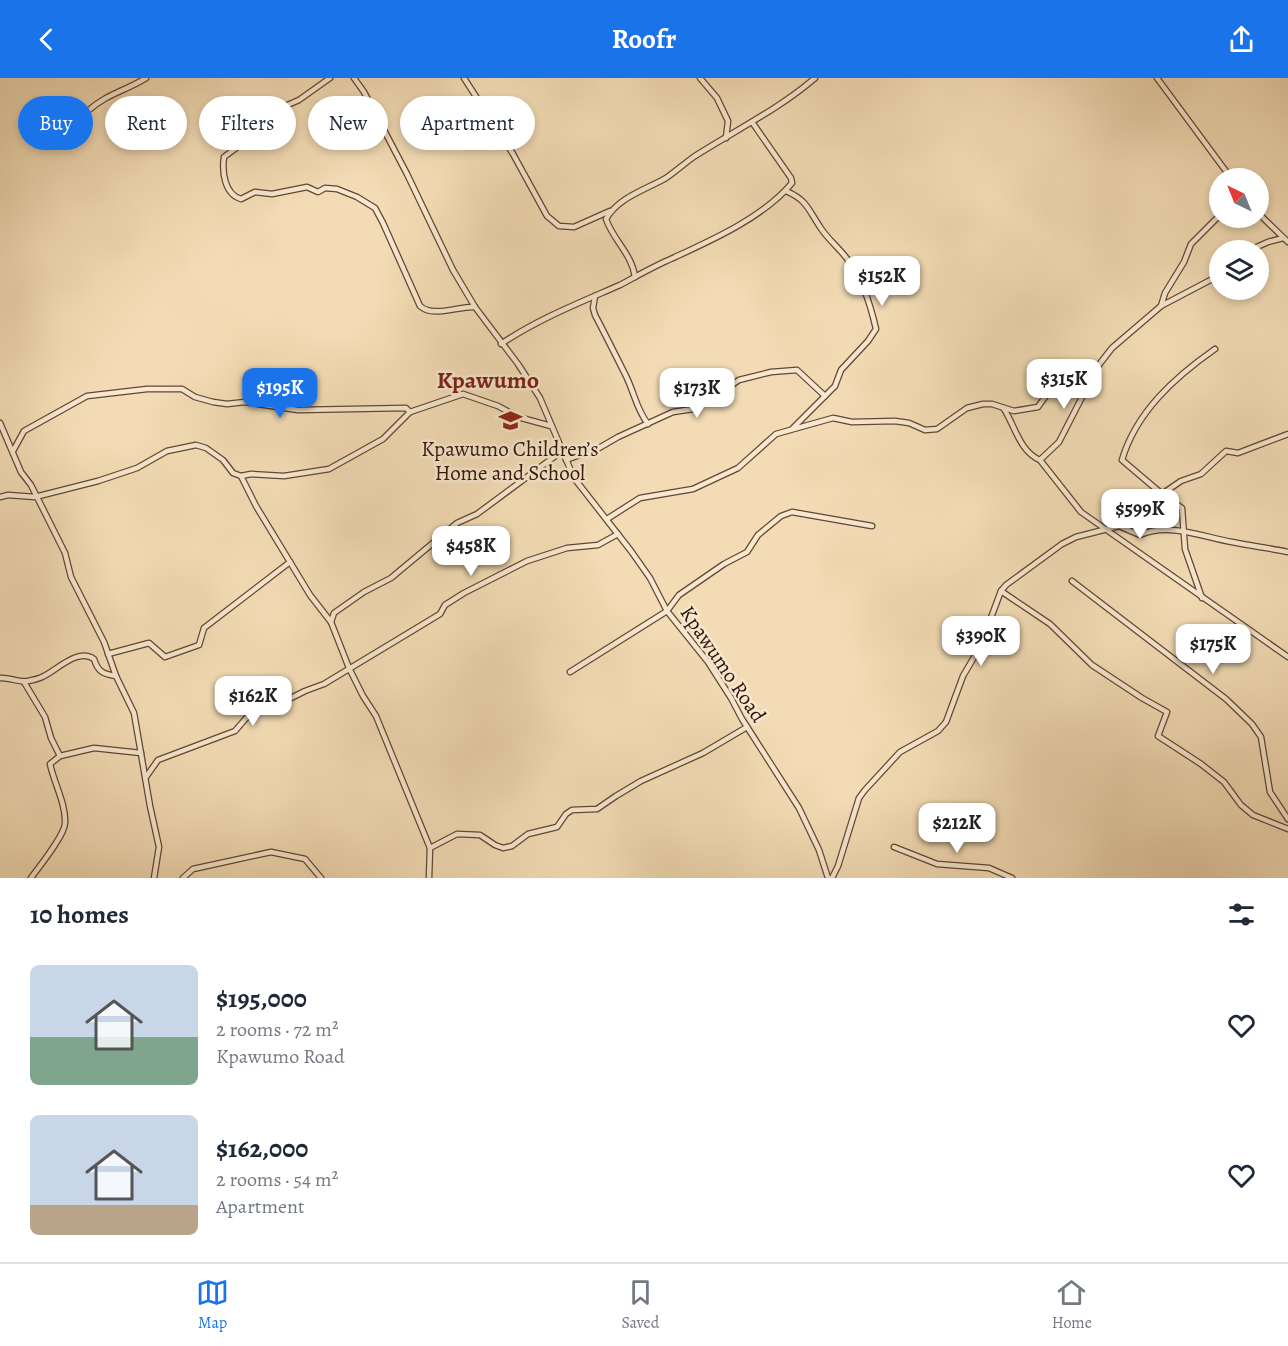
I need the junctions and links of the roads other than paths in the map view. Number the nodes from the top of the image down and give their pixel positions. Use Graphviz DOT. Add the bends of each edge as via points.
graph roads {
  1 [pos="146,78"];
  2 [pos="330,78"];
  3 [pos="354,78"];
  4 [pos="464,78"];
  5 [pos="700,78"];
  6 [pos="815,78"];
  7 [pos="1157,78"];
  8 [pos="93,106"];
  9 [pos="752,122"];
  10 [pos="726,138"];
  11 [pos="1224,168"];
  12 [pos="786,191"];
  13 [pos="611,211"];
  14 [pos="1269,224"];
  15 [pos="1209,226"];
  16 [pos="1283,238"];
  17 [pos="1269,242"];
  18 [pos="1288,242"];
  19 [pos="635,277"];
  20 [pos="1209,281"];
  21 [pos="595,296"];
  22 [pos="1161,306"];
  23 [pos="476,307"];
  24 [pos="501,344"];
  25 [pos="1215,349"];
  26 [pos="1098,366"];
  27 [pos="825,396"];
  28 [pos="1004,409"];
  29 [pos="410,412"];
  30 [pos="0,423"];
  31 [pos="648,424"];
  32 [pos="551,426"];
  33 [pos="793,428"];
  34 [pos="1288,434"];
  35 [pos="13,451"];
  36 [pos="562,451"];
  37 [pos="566,460"];
  38 [pos="1040,460"];
  39 [pos="241,476"];
  40 [pos="1162,494"];
  41 [pos="0,497"];
  42 [pos="35,497"];
  43 [pos="608,519"];
  44 [pos="872,526"];
  45 [pos="1105,530"];
  46 [pos="1183,532"];
  47 [pos="618,534"];
  48 [pos="1288,552"];
  49 [pos="290,562"];
  50 [pos="1072,581"];
  51 [pos="1001,591"];
  52 [pos="1202,598"];
  53 [pos="667,611"];
  54 [pos="331,622"];
  55 [pos="108,654"];
  56 [pos="1288,657"];
  57 [pos="349,668"];
  58 [pos="570,672"];
  59 [pos="116,676"];
  60 [pos="0,678"];
  61 [pos="24,682"];
  62 [pos="747,727"];
  63 [pos="141,753"];
  64 [pos="60,756"];
  65 [pos="146,777"];
  66 [pos="1288,819"];
  67 [pos="1288,829"];
  68 [pos="894,847"];
  69 [pos="430,848"];
  70 [pos="31,878"];
  71 [pos="154,878"];
  72 [pos="183,878"];
  73 [pos="321,878"];
  74 [pos="429,878"];
  75 [pos="830,878"];
  76 [pos="1012,878"];
  1 -- 8 [label="street"];
  2 -- 23 [label="street" via="283,107 224,157 229,191 241,199 255,192 272,194 307,187 318,192 337,189 357,196 375,208 425,311"];
  3 -- 23 [label="street, Kpawumo Road"];
  4 -- 13 [label="street" via="547,216 560,226 573,227"];
  5 -- 10 [label="street" via="717,98 728,121"];
  6 -- 9 [label="street" via="796,95"];
  7 -- 11 [label="street"];
  9 -- 10 [label="street"];
  9 -- 12 [label="street" via="791,178"];
  10 -- 13 [label="street"];
  12 -- 19 [label="street" via="704,245"];
  12 -- 27 [label="street" via="801,198 820,229 851,264 876,329"];
  13 -- 19 [label="street" via="606,219 634,266"];
  14 -- 16 [label="street"];
  15 -- 22 [label="street" via="1191,244"];
  16 -- 17 [label="street"];
  16 -- 18 [label="street"];
  19 -- 21 [label="street"];
  20 -- 22 [label="street"];
  21 -- 24 [label="street" via="525,328"];
  21 -- 31 [label="street" via="595,315"];
  22 -- 26 [label="street" via="1112,348"];
  23 -- 24 [label="street, Kpawumo Road"];
  24 -- 32 [label="street, Kpawumo Road" via="540,398"];
  25 -- 40 [label="street" via="1154,401 1127,442 1122,460"];
  26 -- 28 [label="street" via="1052,387 1038,407"];
  26 -- 38 [label="street" via="1059,442"];
  27 -- 31 [label="street" via="797,370 771,372 739,380 693,409 673,412"];
  27 -- 33 [label="street"];
  28 -- 33 [label="street" via="992,404 967,408 937,429 925,430 895,421 852,422 833,418"];
  28 -- 38 [label="street" via="1031,456"];
  29 -- 32 [label="street" via="463,394"];
  29 -- 35 [label="street" via="406,408 298,410 245,402 227,404 195,397 182,389 147,389 87,396 24,431"];
  29 -- 39 [label="street" via="382,439 328,469 284,476"];
  30 -- 35 [label="street"];
  31 -- 37 [label="street"];
  32 -- 36 [label="street, Kpawumo Road"];
  33 -- 43 [label="street" via="776,434 738,468 693,489 640,498"];
  34 -- 40 [label="street" via="1238,453 1226,451 1201,474"];
  35 -- 42 [label="street"];
  36 -- 37 [label="street, Kpawumo Road"];
  36 -- 54 [label="street" via="477,514 457,523 391,578 334,613"];
  37 -- 43 [label="street, Kpawumo Road" via="574,478"];
  38 -- 45 [label="street" via="1081,512"];
  39 -- 42 [label="street" via="215,454 196,445 167,451 120,475"];
  39 -- 49 [label="street"];
  40 -- 46 [label="street" via="1182,507"];
  41 -- 42 [label="street"];
  42 -- 55 [label="street" via="65,553 71,577"];
  43 -- 47 [label="street, Kpawumo Road"];
  44 -- 53 [label="street" via="792,512 781,516 758,535 747,552 679,596"];
  45 -- 46 [label="street" via="1119,526 1140,535 1152,530"];
  45 -- 51 [label="street" via="1062,544"];
  45 -- 52 [label="street"];
  46 -- 48 [label="street"];
  46 -- 52 [label="street"];
  47 -- 53 [label="street, Kpawumo Road" via="650,578"];
  47 -- 57 [label="street" via="598,545 567,548 527,561 454,599 440,614"];
  49 -- 54 [label="street"];
  49 -- 55 [label="street" via="204,628 199,645 165,657 149,643"];
  50 -- 66 [label="street" via="1226,699 1252,724 1261,737 1270,792"];
  51 -- 67 [label="street" via="1050,624 1092,665 1167,712 1158,736 1224,782 1253,816"];
  51 -- 75 [label="street" via="946,722 938,731 900,752 859,798 838,866"];
  52 -- 56 [label="street"];
  53 -- 58 [label="street"];
  53 -- 62 [label="street, Kpawumo Road" via="708,662"];
  54 -- 57 [label="street"];
  55 -- 59 [label="street"];
  57 -- 65 [label="street" via="285,701 265,703 254,709 235,731 158,760"];
  57 -- 69 [label="street" via="376,716"];
  59 -- 61 [label="street" via="103,675 94,659 86,656"];
  59 -- 63 [label="street" via="134,712"];
  60 -- 61 [label="street"];
  61 -- 64 [label="street" via="45,717"];
  62 -- 69 [label="street" via="703,753 641,781 597,809 572,810 557,827 528,834 512,846 495,846 480,835 457,834"];
  62 -- 75 [label="street, Kpawumo Road" via="799,808"];
  63 -- 64 [label="street" via="94,748"];
  63 -- 65 [label="street"];
  64 -- 70 [label="street" via="50,764 65,826"];
  65 -- 71 [label="street" via="159,847"];
  68 -- 76 [label="street" via="937,864 989,868"];
  69 -- 74 [label="street"];
  72 -- 73 [label="street" via="193,869 271,852 305,859"];
}
